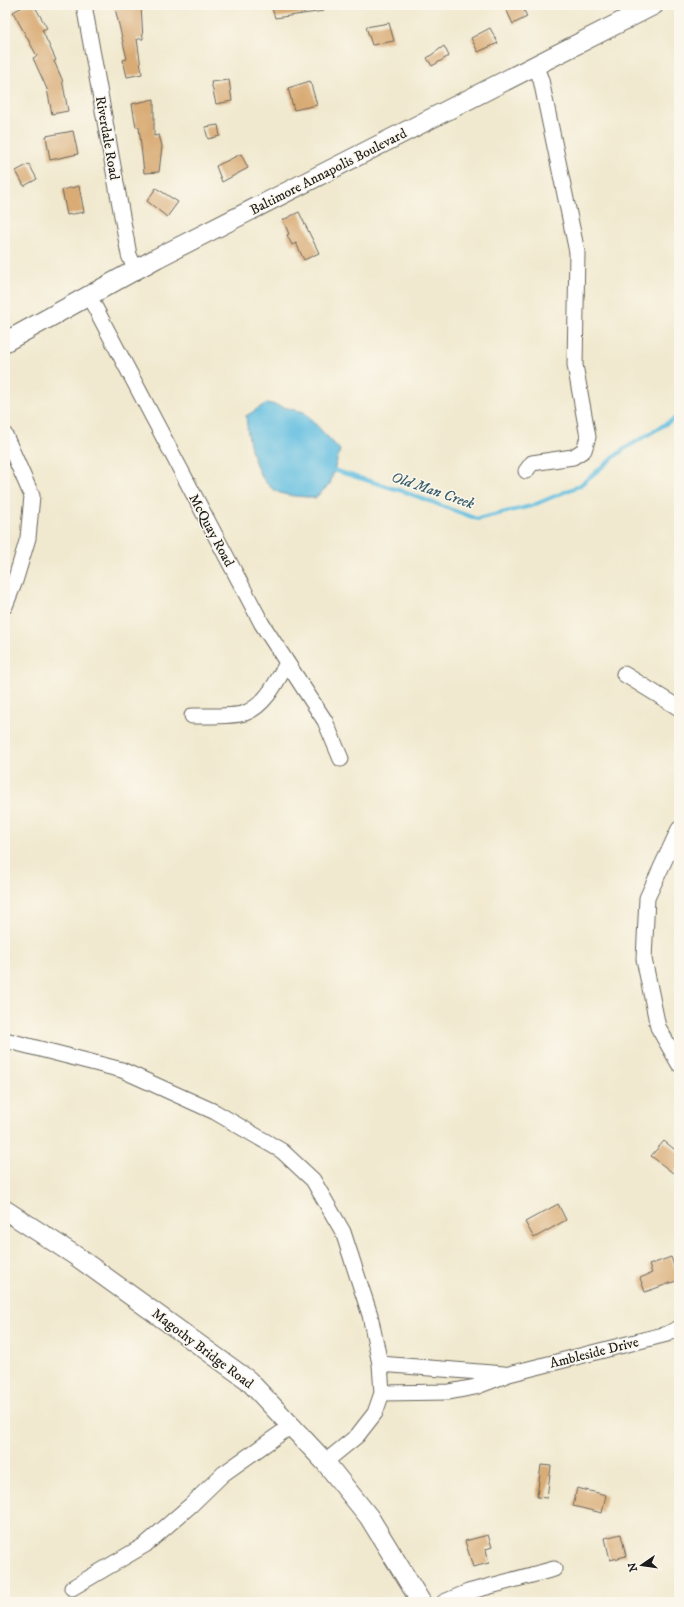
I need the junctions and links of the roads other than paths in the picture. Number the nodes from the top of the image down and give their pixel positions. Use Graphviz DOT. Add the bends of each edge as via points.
graph roads {
  1 [pos="84,5"];
  2 [pos="654,5"];
  3 [pos="533,66"];
  4 [pos="135,269"];
  5 [pos="89,296"];
  6 [pos="5,342"];
  7 [pos="5,435"];
  8 [pos="526,471"];
  9 [pos="5,606"];
  10 [pos="287,663"];
  11 [pos="624,674"];
  12 [pos="679,708"];
  13 [pos="192,716"];
  14 [pos="340,759"];
  15 [pos="679,829"];
  16 [pos="6,1040"];
  17 [pos="679,1064"];
  18 [pos="5,1210"];
  19 [pos="679,1328"];
  20 [pos="380,1364"];
  21 [pos="509,1374"];
  22 [pos="382,1393"];
  23 [pos="291,1426"];
  24 [pos="325,1462"];
  25 [pos="554,1569"];
  26 [pos="72,1588"];
  27 [pos="421,1602"];
  28 [pos="444,1602"];
  1 -- 4 [label="street, Riverdale Road" via="129,255"];
  2 -- 3 [label="main road, Baltimore Annapolis Boulevard"];
  3 -- 4 [label="main road, Baltimore Annapolis Boulevard"];
  3 -- 8 [label="street" via="541,80 577,252 575,365 588,437 584,450 574,457 532,463"];
  4 -- 5 [label="main road, Baltimore Annapolis Boulevard"];
  5 -- 6 [label="main road, Baltimore Annapolis Boulevard"];
  5 -- 10 [label="street, McQuay Road" via="262,624"];
  7 -- 9 [label="street" via="32,496 28,538 16,581"];
  10 -- 13 [label="street" via="263,701 245,713"];
  10 -- 14 [label="street, McQuay Road" via="325,721"];
  11 -- 12 [label="street"];
  15 -- 17 [label="street" via="648,898 644,959 658,1027"];
  16 -- 20 [label="street" via="122,1070 215,1112 282,1151 313,1180 343,1232 370,1315"];
  18 -- 23 [label="main road, Magothy Bridge Road" via="76,1256 248,1380"];
  19 -- 21 [label="street, Ambleside Drive" via="667,1334"];
  20 -- 21 [label="street, Ambleside Drive"];
  20 -- 22 [label="street"];
  21 -- 22 [label="street, Ambleside Drive" via="475,1387 449,1392"];
  22 -- 24 [label="street" via="375,1412 357,1436"];
  23 -- 24 [label="main road, Magothy Bridge Road"];
  23 -- 26 [label="street" via="223,1474 145,1544"];
  24 -- 27 [label="main road, Magothy Bridge Road" via="369,1517"];
  25 -- 28 [label="street" via="468,1592"];
}
